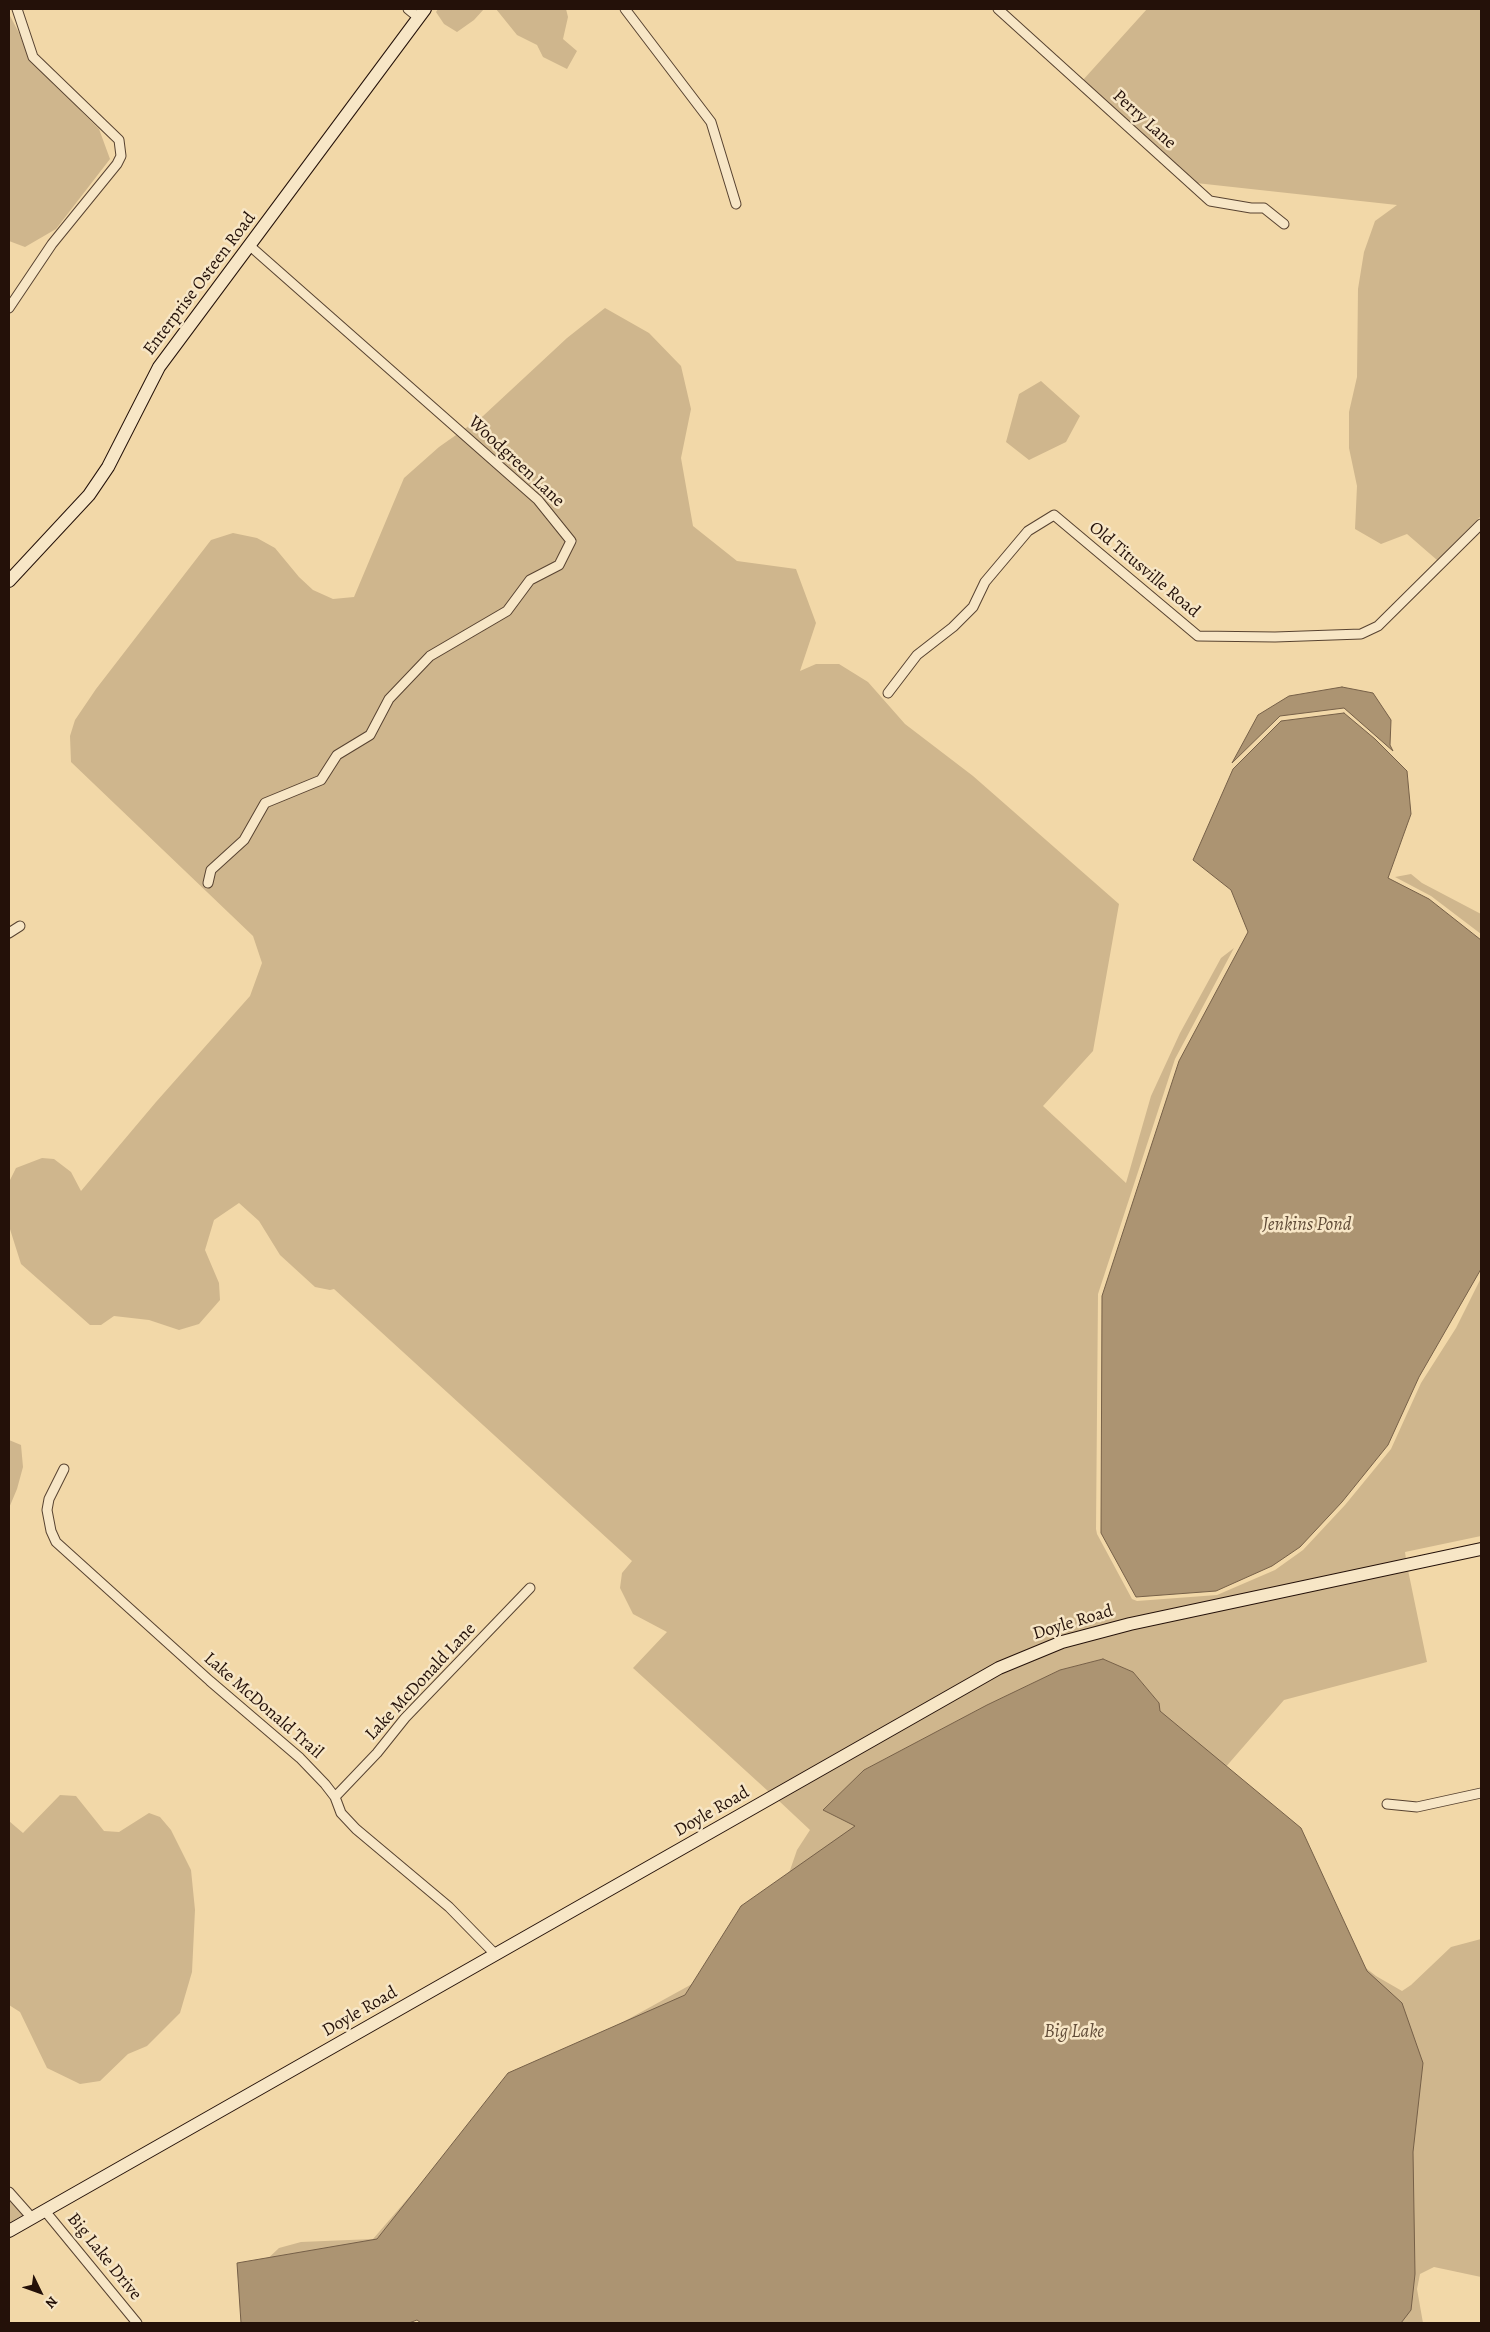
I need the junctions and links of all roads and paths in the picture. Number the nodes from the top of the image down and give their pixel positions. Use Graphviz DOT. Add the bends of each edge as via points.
graph roads {
  1 [pos="16,9"];
  2 [pos="408,9"];
  3 [pos="625,9"];
  4 [pos="998,9"];
  5 [pos="422,13"];
  6 [pos="736,204"];
  7 [pos="1284,224"];
  8 [pos="250,246"];
  9 [pos="9,308"];
  10 [pos="1481,524"];
  11 [pos="9,581"];
  12 [pos="888,693"];
  13 [pos="208,883"];
  14 [pos="20,926"];
  15 [pos="9,933"];
  16 [pos="64,1470"];
  17 [pos="1481,1549"];
  18 [pos="530,1588"];
  19 [pos="1481,1793"];
  20 [pos="335,1797"];
  21 [pos="1387,1804"];
  22 [pos="496,1955"];
  23 [pos="9,2192"];
  24 [pos="45,2211"];
  25 [pos="32,2218"];
  26 [pos="9,2231"];
  27 [pos="137,2323"];
  1 -- 9 [label="street" via="33,57 119,140 121,156 118,164 52,244"];
  2 -- 5 [label="street"];
  3 -- 6 [label="street" via="711,122"];
  4 -- 7 [label="street, Perry Lane" via="1210,201 1264,208"];
  5 -- 8 [label="main road, Enterprise Osteen Road"];
  8 -- 11 [label="main road, Enterprise Osteen Road" via="159,367 108,467 88,495"];
  8 -- 13 [label="street, Woodgreen Lane" via="538,500 571,541 559,565 530,580 507,611 430,656 389,698 370,735 337,755 321,780 265,803 244,840 212,870"];
  10 -- 12 [label="street, Old Titusville Road" via="1378,626 1361,634 1198,636 1054,515 1028,532 985,582 973,607 917,655"];
  14 -- 15 [label="street"];
  16 -- 20 [label="street, Lake McDonald Trail" via="47,1510 50,1531 56,1542 210,1682 300,1758"];
  17 -- 22 [label="main road, Doyle Road" via="1140,1622 1062,1642 999,1668"];
  18 -- 20 [label="street, Lake McDonald Lane" via="405,1718"];
  19 -- 21 [label="street" via="1416,1807"];
  20 -- 22 [label="street, Lake McDonald Trail" via="341,1813 356,1829 449,1907"];
  22 -- 24 [label="main road, Doyle Road"];
  23 -- 25 [label="street"];
  24 -- 25 [label="main road, Doyle Road"];
  24 -- 27 [label="street, Big Lake Drive"];
  25 -- 26 [label="main road, Doyle Road"];
}
